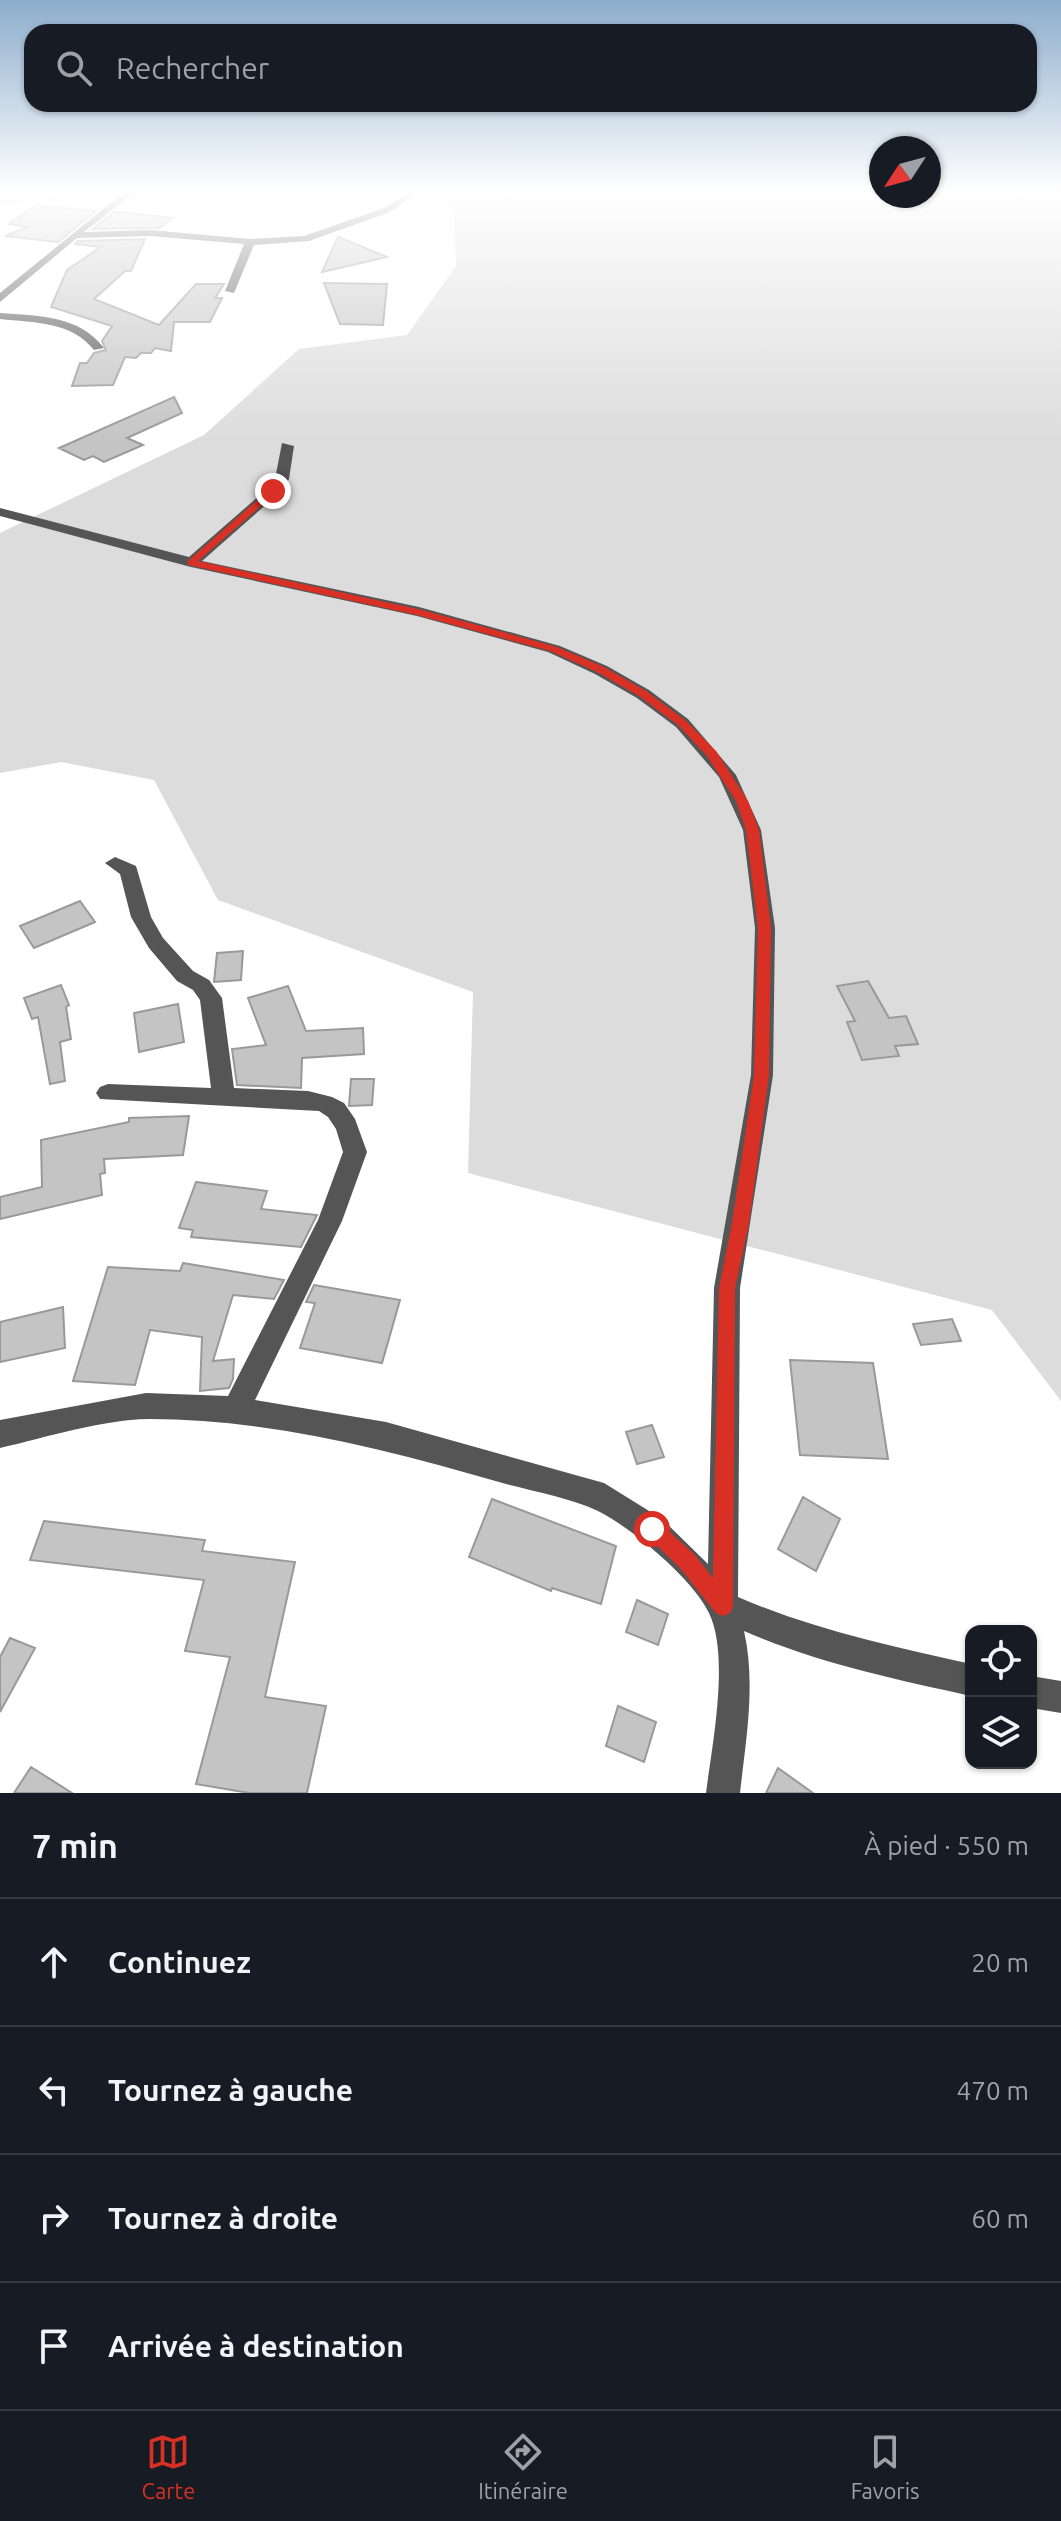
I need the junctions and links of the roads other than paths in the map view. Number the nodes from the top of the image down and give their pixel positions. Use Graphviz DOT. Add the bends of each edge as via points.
graph roads {
  1 [pos="27,276"];
  2 [pos="236,276"];
  3 [pos="230,291"];
  4 [pos="0,299"];
  5 [pos="0,316"];
  6 [pos="98,348"];
  7 [pos="287,446"];
  8 [pos="0,512"];
  9 [pos="191,563"];
  10 [pos="115,863"];
  11 [pos="108,1093"];
  12 [pos="224,1097"];
  13 [pos="236,1410"];
  14 [pos="0,1434"];
  15 [pos="723,1606"];
  16 [pos="965,1679"];
  17 [pos="1037,1693"];
  18 [pos="1061,1697"];
  19 [pos="723,1793"];
  1 -- 4 [label="street"];
  2 -- 3 [label="street"];
  5 -- 6 [label="street" via="70,325 91,335"];
  7 -- 9 [label="street" via="282,479 273,491"];
  8 -- 9 [label="street"];
  9 -- 15 [label="street" via="419,612 554,649 589,664 682,723 712,754 742,801 760,872 765,928 762,1075 727,1288"];
  10 -- 12 [label="street" via="129,871 141,917 156,943 211,998"];
  11 -- 12 [label="street"];
  12 -- 13 [label="street" via="324,1103 347,1126 355,1152 330,1221"];
  13 -- 14 [label="street" via="146,1406"];
  13 -- 15 [label="street" via="386,1436 604,1498 652,1529 687,1561"];
  15 -- 16 [label="street" via="849,1653"];
  15 -- 19 [label="street" via="734,1657"];
  17 -- 18 [label="street"];
}
